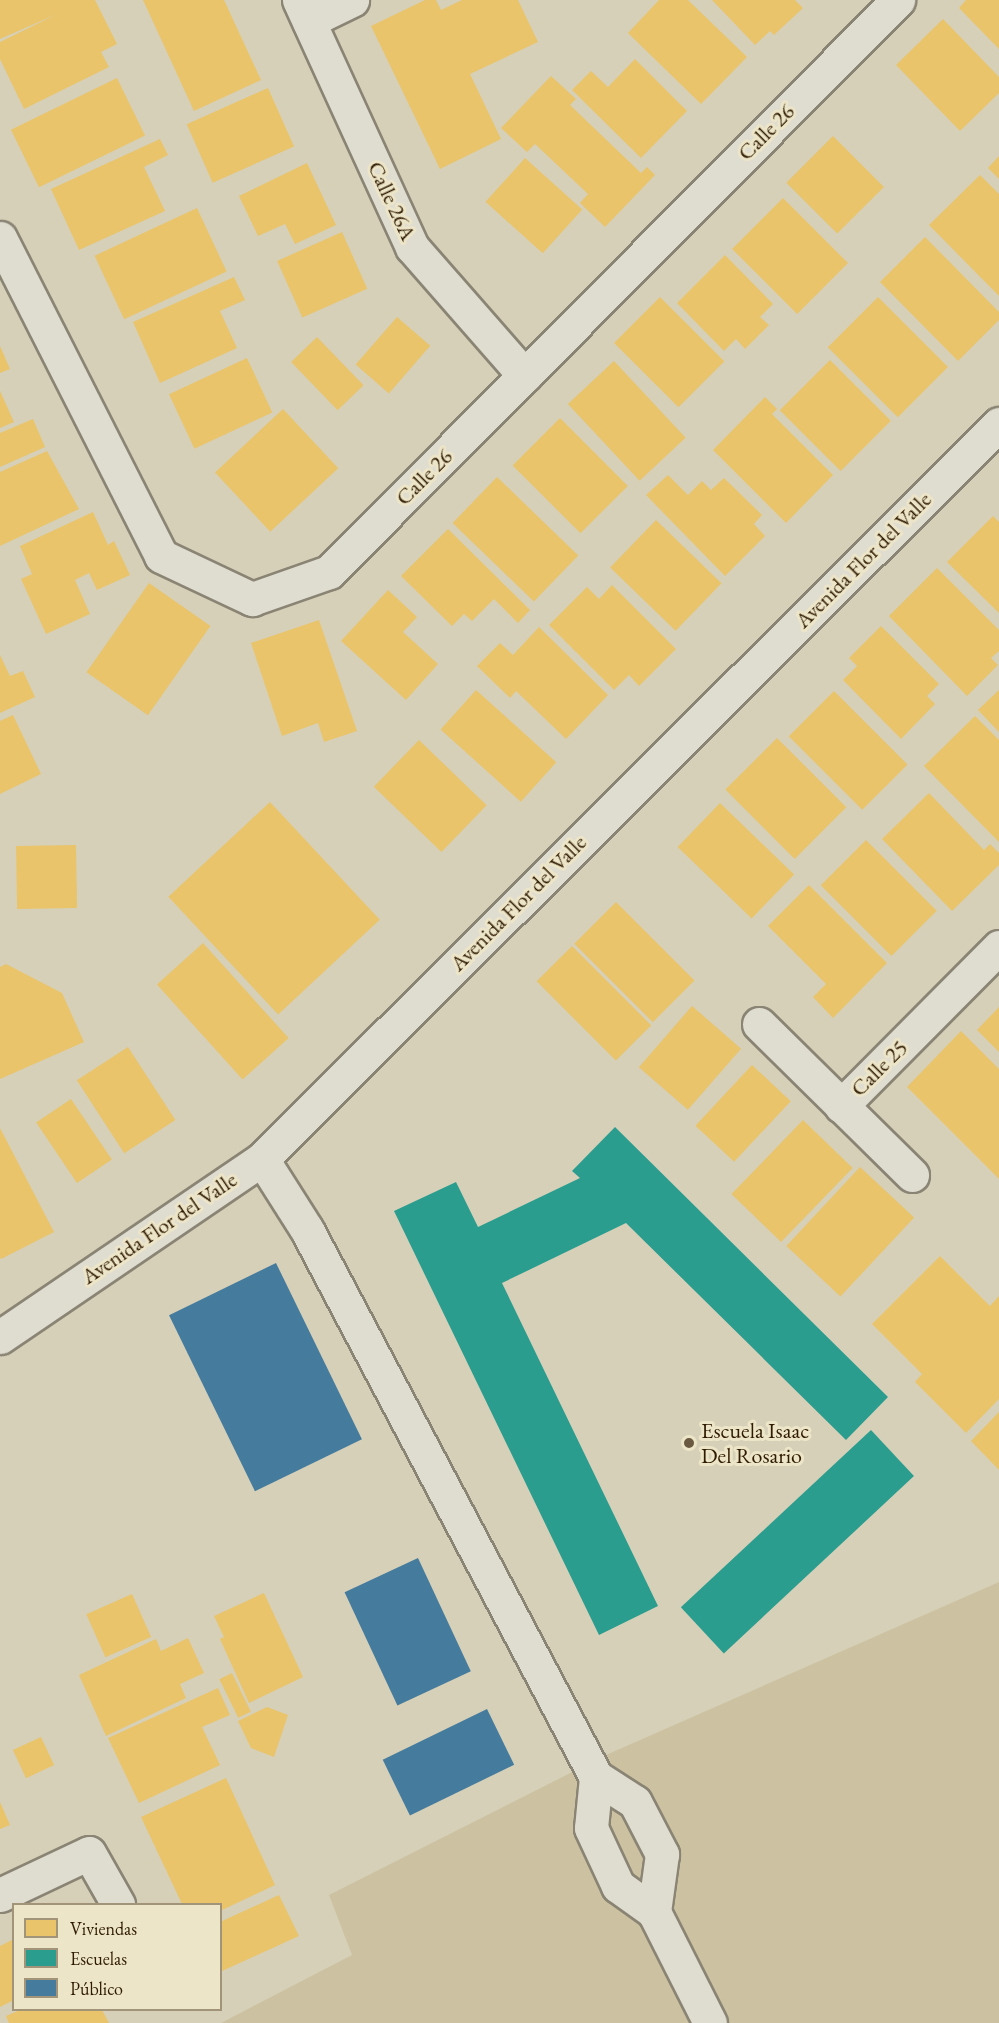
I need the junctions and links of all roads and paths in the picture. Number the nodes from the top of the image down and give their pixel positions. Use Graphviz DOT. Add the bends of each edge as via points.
graph roads {
  1 [pos="352,0"];
  2 [pos="898,0"];
  3 [pos="304,10"];
  4 [pos="0,238"];
  5 [pos="525,376"];
  6 [pos="999,424"];
  7 [pos="999,948"];
  8 [pos="759,1024"];
  9 [pos="841,1106"];
  10 [pos="262,1159"];
  11 [pos="912,1175"];
  12 [pos="0,1336"];
  13 [pos="596,1777"];
  14 [pos="0,1895"];
  15 [pos="117,1903"];
  16 [pos="654,1912"];
  17 [pos="710,2023"];
  1 -- 3 [label="street"];
  2 -- 5 [label="street, Calle 26"];
  3 -- 5 [label="street, Calle 26A" via="412,247"];
  4 -- 5 [label="street, Calle 26" via="161,556 252,599 329,572"];
  6 -- 10 [label="street, Avenida Flor del Valle"];
  7 -- 9 [label="street, Calle 25"];
  8 -- 9 [label="street, Calle 25"];
  9 -- 11 [label="street"];
  10 -- 12 [label="street, Avenida Flor del Valle"];
  10 -- 13 [label="street" via="307,1230"];
  13 -- 16 [label="street" via="591,1828 618,1886"];
  13 -- 16 [label="street" via="635,1802 662,1854"];
  14 -- 15 [label="street" via="89,1853"];
  16 -- 17 [label="street"];
}
